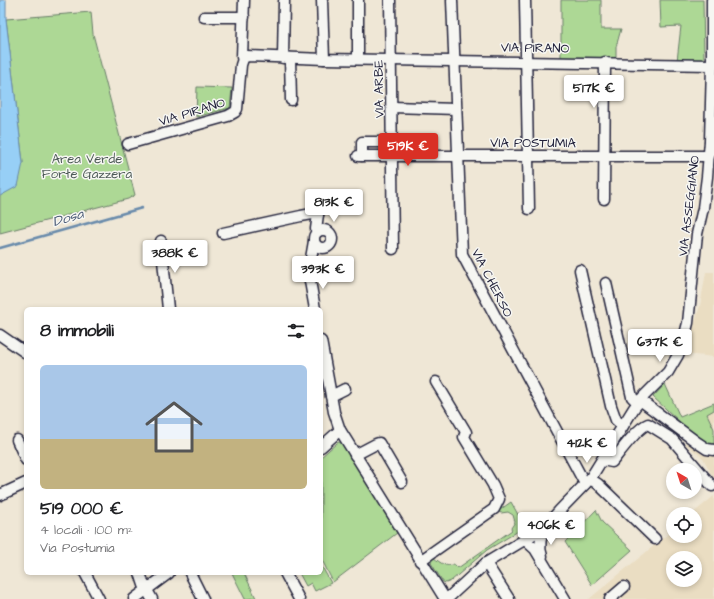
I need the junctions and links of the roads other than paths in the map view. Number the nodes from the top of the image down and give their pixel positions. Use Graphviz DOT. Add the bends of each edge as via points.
graph roads {
  1 [pos="244,0"];
  2 [pos="284,0"];
  3 [pos="322,0"];
  4 [pos="358,0"];
  5 [pos="390,0"];
  6 [pos="452,0"];
  7 [pos="526,0"];
  8 [pos="712,0"];
  9 [pos="204,17"];
  10 [pos="244,18"];
  11 [pos="286,58"];
  12 [pos="243,59"];
  13 [pos="324,59"];
  14 [pos="358,59"];
  15 [pos="392,60"];
  16 [pos="454,60"];
  17 [pos="527,62"];
  18 [pos="605,62"];
  19 [pos="712,65"];
  20 [pos="291,100"];
  21 [pos="392,107"];
  22 [pos="456,109"];
  23 [pos="393,142"];
  24 [pos="128,144"];
  25 [pos="604,155"];
  26 [pos="393,156"];
  27 [pos="458,156"];
  28 [pos="528,156"];
  29 [pos="708,156"];
  30 [pos="604,199"];
  31 [pos="320,200"];
  32 [pos="529,209"];
  33 [pos="318,214"];
  34 [pos="224,233"];
  35 [pos="316,237"];
  36 [pos="161,241"];
  37 [pos="324,248"];
  38 [pos="393,249"];
  39 [pos="310,270"];
  40 [pos="580,270"];
  41 [pos="606,282"];
  42 [pos="168,307"];
  43 [pos="315,307"];
  44 [pos="0,335"];
  45 [pos="24,351"];
  46 [pos="323,352"];
  47 [pos="436,382"];
  48 [pos="345,389"];
  49 [pos="331,396"];
  50 [pos="639,402"];
  51 [pos="622,426"];
  52 [pos="340,430"];
  53 [pos="17,440"];
  54 [pos="323,445"];
  55 [pos="714,450"];
  56 [pos="355,455"];
  57 [pos="24,456"];
  58 [pos="602,460"];
  59 [pos="588,481"];
  60 [pos="402,482"];
  61 [pos="24,484"];
  62 [pos="712,486"];
  63 [pos="0,495"];
  64 [pos="545,525"];
  65 [pos="524,539"];
  66 [pos="655,539"];
  67 [pos="420,561"];
  68 [pos="486,563"];
  69 [pos="546,567"];
  70 [pos="86,575"];
  71 [pos="141,575"];
  72 [pos="166,575"];
  73 [pos="191,575"];
  74 [pos="286,575"];
  75 [pos="624,587"];
  76 [pos="147,589"];
  77 [pos="99,599"];
  78 [pos="134,599"];
  79 [pos="152,599"];
  80 [pos="203,599"];
  81 [pos="299,599"];
  82 [pos="446,599"];
  83 [pos="509,599"];
  84 [pos="565,599"];
  85 [pos="610,599"];
  1 -- 10 [label="street, VIA PIRANO"];
  2 -- 11 [label="street"];
  3 -- 13 [label="street"];
  4 -- 14 [label="street"];
  5 -- 15 [label="street, VIA ARBE"];
  6 -- 16 [label="street, VIA CHERSO"];
  7 -- 17 [label="street"];
  8 -- 19 [label="street, VIA ASSEGGIANO"];
  9 -- 10 [label="street"];
  10 -- 12 [label="street, VIA PIRANO"];
  11 -- 12 [label="street, VIA PIRANO" via="246,56"];
  11 -- 13 [label="street, VIA PIRANO"];
  11 -- 20 [label="street"];
  12 -- 24 [label="street, VIA PIRANO" via="235,112"];
  13 -- 14 [label="street, VIA PIRANO"];
  14 -- 15 [label="street, VIA PIRANO"];
  15 -- 16 [label="street, VIA PIRANO"];
  15 -- 21 [label="street, VIA ARBE"];
  16 -- 17 [label="street, VIA PIRANO"];
  16 -- 22 [label="street, VIA CHERSO"];
  17 -- 18 [label="street, VIA PIRANO"];
  17 -- 28 [label="street"];
  18 -- 19 [label="street, VIA PIRANO"];
  18 -- 25 [label="street"];
  19 -- 29 [label="street, VIA ASSEGGIANO"];
  21 -- 22 [label="street"];
  21 -- 23 [label="street, VIA ARBE"];
  22 -- 27 [label="street, VIA CHERSO"];
  23 -- 26 [label="street, VIA ARBE"];
  23 -- 26 [label="street, VIA POSTUMIA" via="362,142 360,156"];
  25 -- 28 [label="street, VIA POSTUMIA"];
  25 -- 29 [label="street, VIA POSTUMIA"];
  25 -- 30 [label="street"];
  26 -- 27 [label="street, VIA POSTUMIA"];
  26 -- 38 [label="street, VIA ARBE"];
  27 -- 28 [label="street, VIA POSTUMIA"];
  27 -- 59 [label="street, VIA CHERSO" via="460,248 463,257"];
  28 -- 32 [label="street"];
  29 -- 50 [label="street, VIA ASSEGGIANO" via="690,307 683,342 668,372"];
  31 -- 33 [label="street"];
  33 -- 34 [label="street"];
  33 -- 35 [label="street"];
  35 -- 37 [label="street" via="318,247"];
  35 -- 37 [label="street" via="324,230 331,236 330,245"];
  35 -- 39 [label="street"];
  36 -- 42 [label="street"];
  37 -- 39 [label="street"];
  39 -- 43 [label="street"];
  40 -- 51 [label="street" via="610,406 616,420"];
  41 -- 50 [label="street" via="632,397"];
  44 -- 45 [label="street"];
  46 -- 49 [label="street"];
  47 -- 67 [label="street" via="466,432 464,437 493,484 499,499 494,509"];
  48 -- 49 [label="street"];
  49 -- 52 [label="street"];
  50 -- 51 [label="street, VIA ASSEGGIANO"];
  50 -- 55 [label="street" via="707,449"];
  51 -- 58 [label="street, VIA ASSEGGIANO"];
  52 -- 54 [label="street"];
  52 -- 56 [label="street"];
  53 -- 57 [label="street"];
  56 -- 60 [label="street" via="379,444"];
  56 -- 67 [label="street"];
  58 -- 59 [label="street, VIA ASSEGGIANO"];
  58 -- 62 [label="street" via="612,462 637,432 648,424 672,439"];
  59 -- 64 [label="street, VIA ASSEGGIANO"];
  59 -- 66 [label="street" via="598,484"];
  61 -- 63 [label="street"];
  64 -- 65 [label="street, VIA ASSEGGIANO"];
  64 -- 69 [label="street" via="540,550"];
  65 -- 68 [label="street, VIA ASSEGGIANO"];
  65 -- 69 [label="street" via="535,549"];
  67 -- 82 [label="street"];
  68 -- 82 [label="street, VIA ASSEGGIANO"];
  68 -- 83 [label="street"];
  69 -- 84 [label="street"];
  70 -- 77 [label="street"];
  71 -- 76 [label="street"];
  72 -- 76 [label="street"];
  73 -- 80 [label="street"];
  74 -- 81 [label="street"];
  75 -- 85 [label="street"];
  76 -- 78 [label="street"];
  76 -- 79 [label="street"];
}
